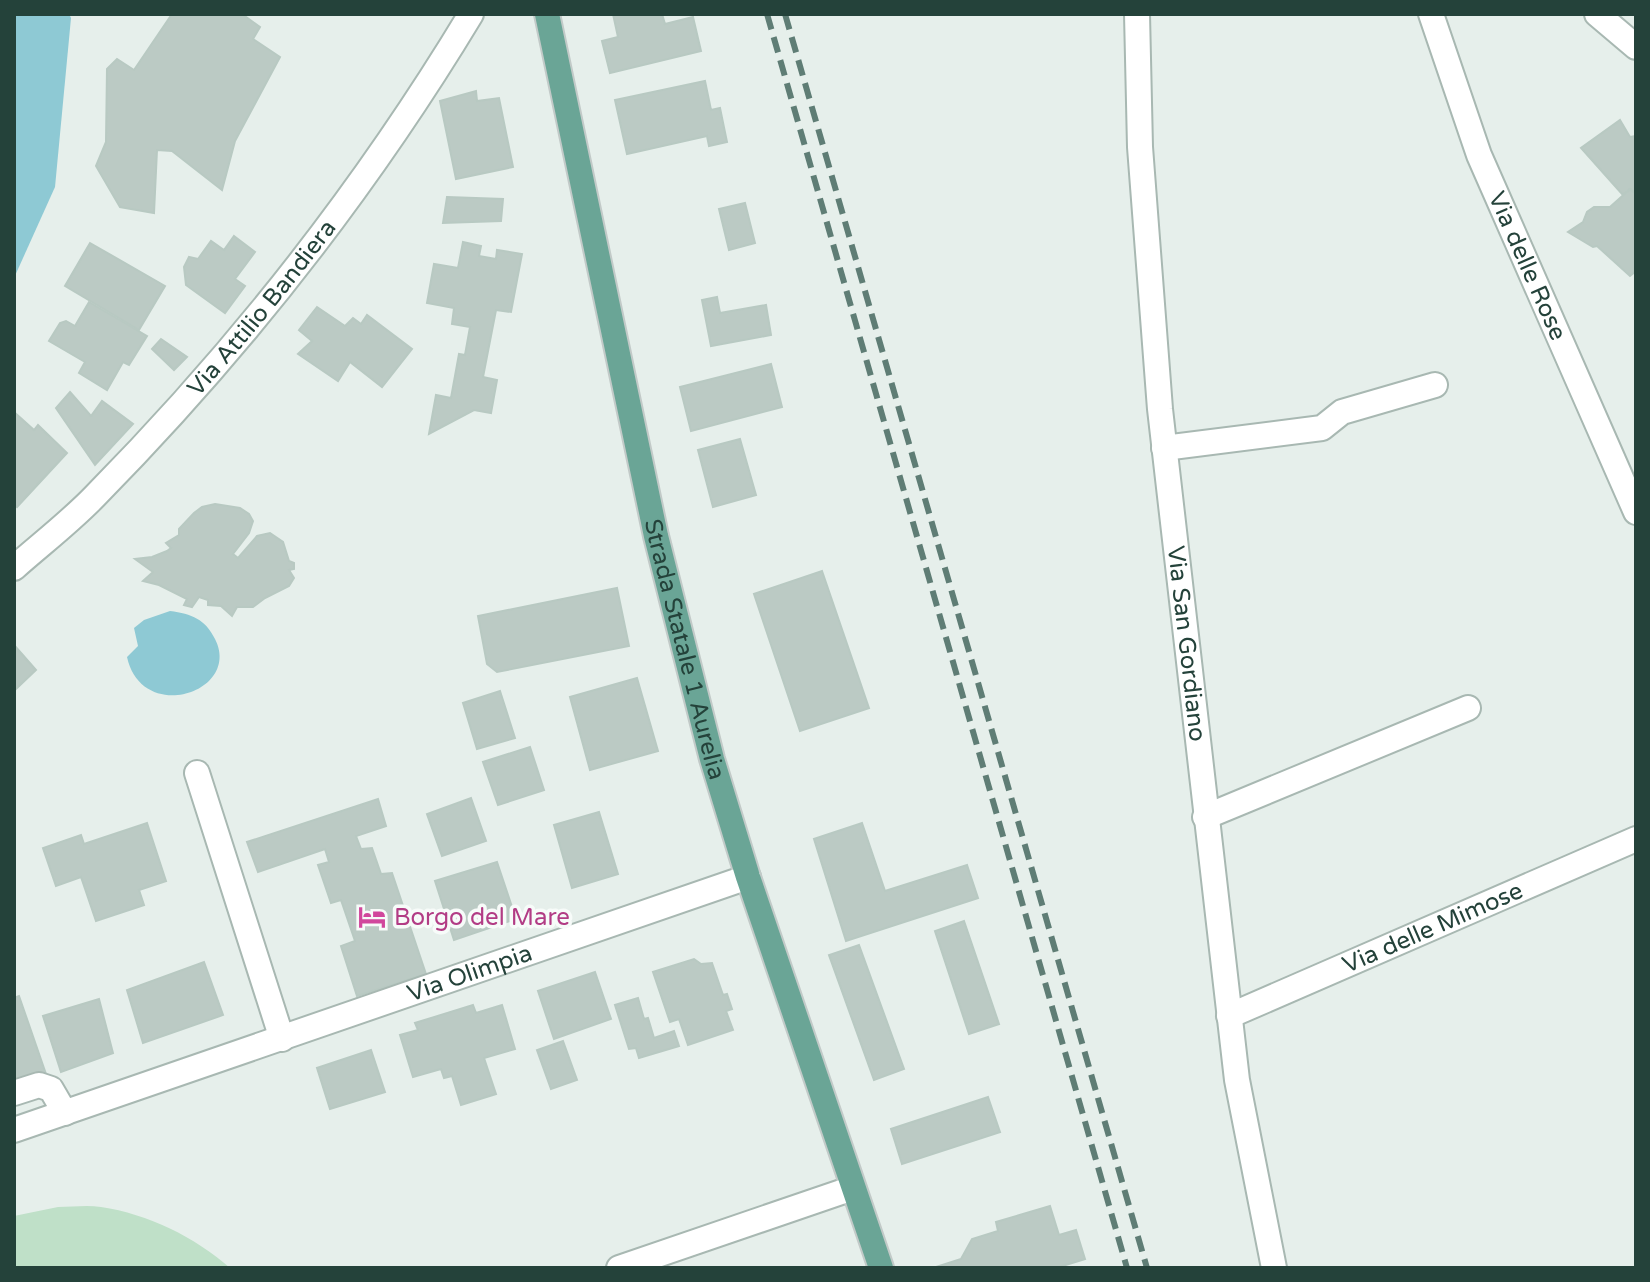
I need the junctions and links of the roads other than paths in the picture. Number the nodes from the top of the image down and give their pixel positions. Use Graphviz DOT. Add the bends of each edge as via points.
graph roads {
  1 [pos="471,14"];
  2 [pos="547,14"];
  3 [pos="1137,14"];
  4 [pos="1431,14"];
  5 [pos="1597,14"];
  6 [pos="1636,47"];
  7 [pos="1435,385"];
  8 [pos="1164,448"];
  9 [pos="1636,512"];
  10 [pos="14,568"];
  11 [pos="1468,708"];
  12 [pos="197,773"];
  13 [pos="1205,817"];
  14 [pos="1636,839"];
  15 [pos="748,877"];
  16 [pos="1229,1016"];
  17 [pos="282,1039"];
  18 [pos="14,1093"];
  19 [pos="65,1113"];
  20 [pos="14,1130"];
  21 [pos="853,1188"];
  22 [pos="619,1268"];
  23 [pos="881,1268"];
  24 [pos="1274,1268"];
  1 -- 10 [label="street, Via Attilio Bandiera" via="387,145 228,355 94,498"];
  2 -- 15 [label="main road, Strada Statale 1 Aurelia" via="656,536 712,759"];
  3 -- 8 [label="street, Via San Gordiano" via="1140,147"];
  4 -- 9 [label="street, Via delle Rose" via="1479,155"];
  5 -- 6 [label="street"];
  7 -- 8 [label="street" via="1342,412 1322,428"];
  8 -- 13 [label="street, Via San Gordiano"];
  11 -- 13 [label="street"];
  12 -- 17 [label="street"];
  13 -- 16 [label="street, Via San Gordiano"];
  14 -- 16 [label="street, Via delle Mimose"];
  15 -- 17 [label="street, Via Olimpia"];
  15 -- 21 [label="main road, Strada Statale 1 Aurelia"];
  16 -- 24 [label="street, Via San Gordiano"];
  17 -- 19 [label="street, Via Olimpia"];
  18 -- 19 [label="street" via="39,1085 51,1089"];
  19 -- 20 [label="street, Via Olimpia"];
  21 -- 22 [label="street"];
  21 -- 23 [label="main road, Strada Statale 1 Aurelia"];
}
